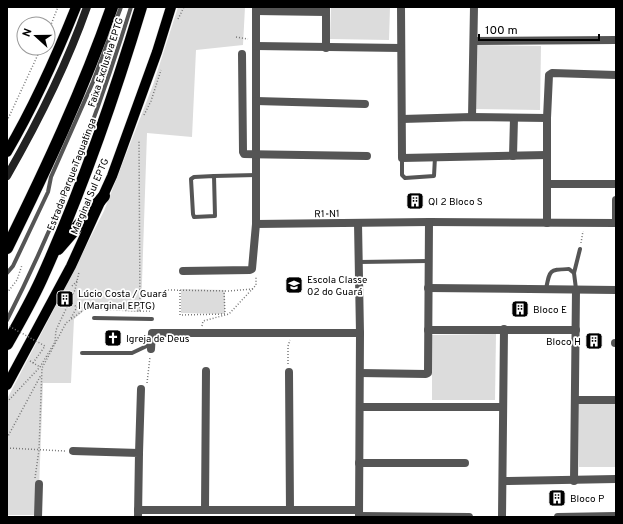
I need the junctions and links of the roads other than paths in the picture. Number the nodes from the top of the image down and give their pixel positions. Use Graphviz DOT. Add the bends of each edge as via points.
graph roads {
  1 [pos="76,7"];
  2 [pos="87,7"];
  3 [pos="112,7"];
  4 [pos="121,7"];
  5 [pos="131,7"];
  6 [pos="141,7"];
  7 [pos="171,7"];
  8 [pos="401,7"];
  9 [pos="474,7"];
  10 [pos="256,9"];
  11 [pos="326,9"];
  12 [pos="616,40"];
  13 [pos="474,41"];
  14 [pos="256,44"];
  15 [pos="326,48"];
  16 [pos="401,48"];
  17 [pos="242,54"];
  18 [pos="616,75"];
  19 [pos="256,101"];
  20 [pos="364,104"];
  21 [pos="472,117"];
  22 [pos="514,118"];
  23 [pos="547,118"];
  24 [pos="402,119"];
  25 [pos="7,152"];
  26 [pos="256,155"];
  27 [pos="547,155"];
  28 [pos="367,156"];
  29 [pos="435,156"];
  30 [pos="513,156"];
  31 [pos="402,158"];
  32 [pos="256,175"];
  33 [pos="7,176"];
  34 [pos="214,176"];
  35 [pos="547,184"];
  36 [pos="616,184"];
  37 [pos="104,196"];
  38 [pos="616,200"];
  39 [pos="429,222"];
  40 [pos="358,223"];
  41 [pos="547,223"];
  42 [pos="616,223"];
  43 [pos="256,224"];
  44 [pos="7,248"];
  45 [pos="580,249"];
  46 [pos="50,259"];
  47 [pos="428,261"];
  48 [pos="359,262"];
  49 [pos="183,271"];
  50 [pos="7,273"];
  51 [pos="574,273"];
  52 [pos="428,288"];
  53 [pos="546,289"];
  54 [pos="576,290"];
  55 [pos="616,290"];
  56 [pos="94,318"];
  57 [pos="152,319"];
  58 [pos="7,320"];
  59 [pos="504,329"];
  60 [pos="428,330"];
  61 [pos="576,330"];
  62 [pos="360,333"];
  63 [pos="7,344"];
  64 [pos="151,347"];
  65 [pos="82,353"];
  66 [pos="206,371"];
  67 [pos="288,372"];
  68 [pos="360,373"];
  69 [pos="7,385"];
  70 [pos="141,388"];
  71 [pos="575,400"];
  72 [pos="616,400"];
  73 [pos="360,407"];
  74 [pos="503,407"];
  75 [pos="73,451"];
  76 [pos="139,453"];
  77 [pos="359,463"];
  78 [pos="465,463"];
  79 [pos="616,479"];
  80 [pos="503,481"];
  81 [pos="574,481"];
  82 [pos="36,482"];
  83 [pos="290,510"];
  84 [pos="202,512"];
  85 [pos="138,513"];
  86 [pos="359,515"];
  87 [pos="616,516"];
  88 [pos="38,517"];
  89 [pos="469,517"];
  90 [pos="502,517"];
  91 [pos="558,517"];
  1 -- 25 [label="main road" via="48,74"];
  2 -- 33 [label="main road" via="59,78"];
  3 -- 44 [label="highway" via="68,119"];
  4 -- 50 [label="lane, Faixa Exclusiva EPTG" via="93,82 51,178 48,192 13,266"];
  5 -- 58 [label="lane, Faixa Exclusiva EPTG" via="93,122 30,275"];
  6 -- 46 [label="highway, Estrada Parque Taguatinga" via="102,130"];
  7 -- 37 [label="main road, Marginal Sul EPTG"];
  8 -- 16 [label="street"];
  9 -- 13 [label="street"];
  10 -- 11 [label="street"];
  10 -- 14 [label="street"];
  11 -- 15 [label="street"];
  12 -- 13 [label="street"];
  13 -- 21 [label="street"];
  14 -- 15 [label="street"];
  14 -- 19 [label="street"];
  15 -- 16 [label="street"];
  16 -- 24 [label="street"];
  17 -- 26 [label="street" via="243,152 246,155"];
  18 -- 23 [label="street" via="552,73 549,76"];
  19 -- 20 [label="street"];
  19 -- 26 [label="street"];
  21 -- 22 [label="street"];
  21 -- 24 [label="street"];
  22 -- 23 [label="street"];
  22 -- 30 [label="street"];
  23 -- 27 [label="street"];
  24 -- 31 [label="street"];
  26 -- 28 [label="street"];
  26 -- 32 [label="street"];
  27 -- 30 [label="street"];
  27 -- 35 [label="street"];
  29 -- 30 [label="street"];
  29 -- 31 [label="street"];
  29 -- 31 [label="lane" via="434,176 405,178 402,175"];
  32 -- 34 [label="lane"];
  32 -- 43 [label="street"];
  34 -- 34 [label="lane" via="191,179 194,217 215,216"];
  35 -- 36 [label="street"];
  35 -- 41 [label="street"];
  37 -- 46 [label="highway"];
  37 -- 69 [label="main road, Marginal Sul EPTG" via="71,266"];
  38 -- 42 [label="street"];
  39 -- 40 [label="street, R1-N1"];
  39 -- 41 [label="street, R1-N1"];
  39 -- 47 [label="street"];
  40 -- 43 [label="street, R1-N1"];
  40 -- 48 [label="street"];
  41 -- 42 [label="street, R1-N1"];
  43 -- 49 [label="street" via="250,270"];
  45 -- 51 [label="lane"];
  46 -- 63 [label="highway, Estrada Parque Taguatinga" via="31,301"];
  47 -- 48 [label="lane"];
  47 -- 52 [label="street"];
  48 -- 62 [label="street"];
  51 -- 53 [label="lane" via="568,269 553,270 549,275"];
  51 -- 54 [label="lane"];
  52 -- 53 [label="street"];
  52 -- 60 [label="street"];
  53 -- 54 [label="street"];
  54 -- 55 [label="street"];
  54 -- 61 [label="street"];
  56 -- 57 [label="lane"];
  59 -- 60 [label="street"];
  59 -- 61 [label="street"];
  59 -- 74 [label="street"];
  60 -- 68 [label="street" via="427,374"];
  61 -- 71 [label="street"];
  62 -- 64 [label="street" via="152,333"];
  62 -- 68 [label="street"];
  64 -- 65 [label="lane" via="132,353"];
  66 -- 84 [label="street"];
  67 -- 83 [label="street"];
  68 -- 73 [label="street"];
  70 -- 76 [label="street"];
  71 -- 72 [label="street"];
  71 -- 81 [label="street"];
  73 -- 74 [label="street"];
  73 -- 77 [label="street"];
  74 -- 80 [label="street"];
  75 -- 76 [label="street"];
  76 -- 85 [label="street"];
  77 -- 78 [label="street"];
  77 -- 86 [label="street"];
  79 -- 81 [label="street"];
  80 -- 81 [label="street"];
  80 -- 90 [label="street"];
  82 -- 88 [label="street"];
  83 -- 84 [label="street"];
  83 -- 86 [label="street"];
  84 -- 85 [label="street"];
  86 -- 89 [label="street"];
  87 -- 91 [label="street"];
}
